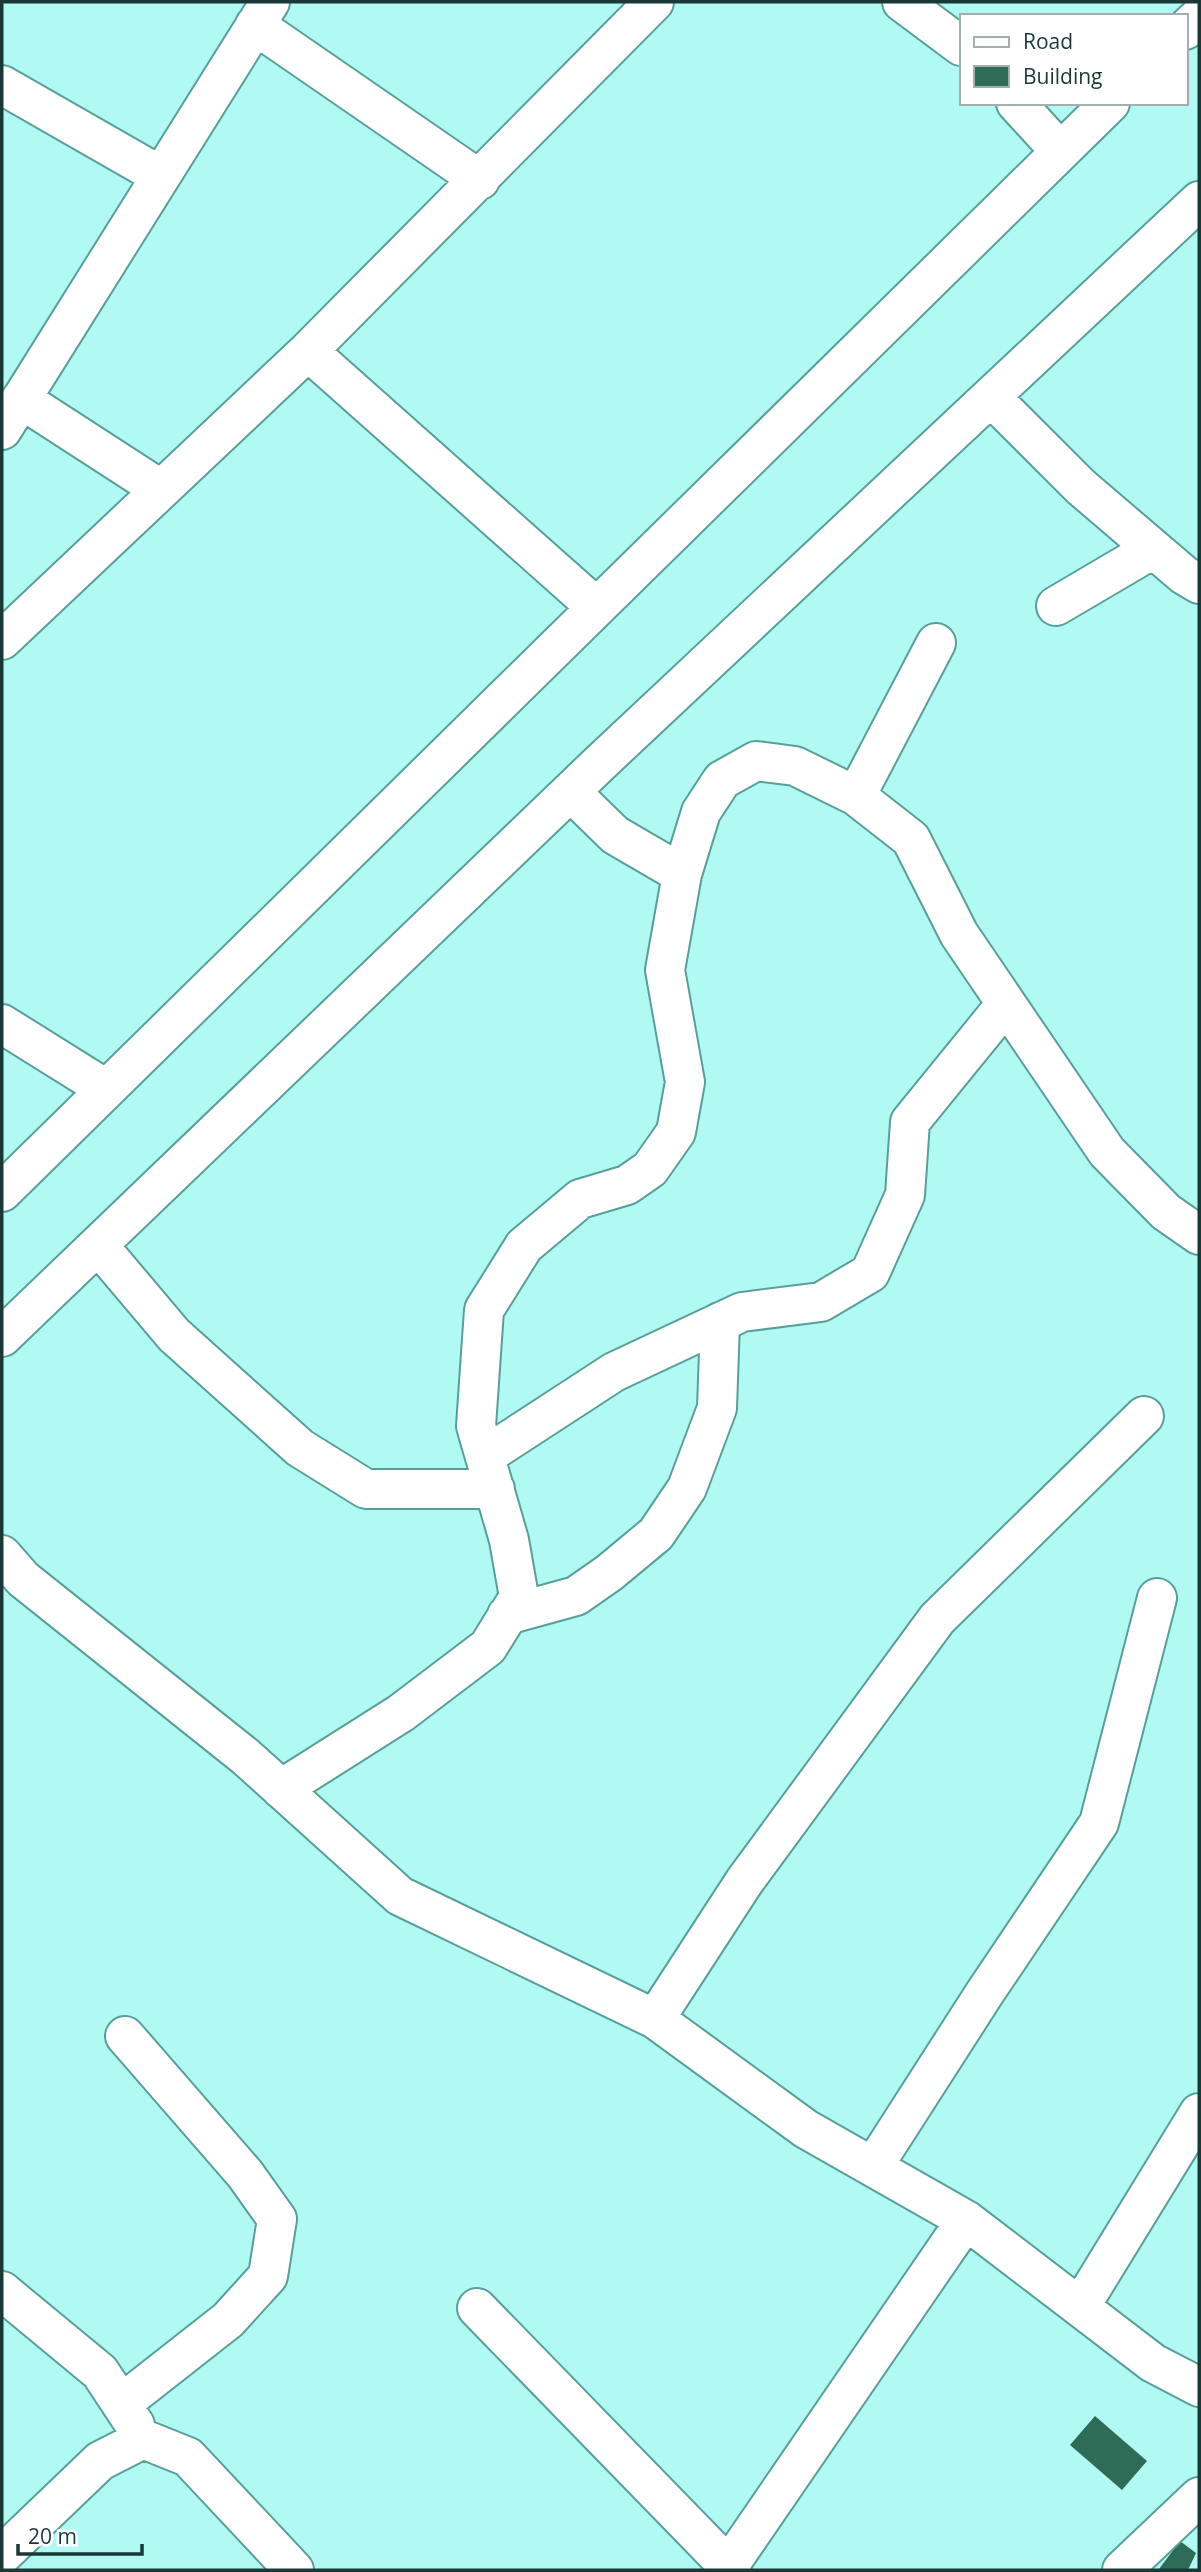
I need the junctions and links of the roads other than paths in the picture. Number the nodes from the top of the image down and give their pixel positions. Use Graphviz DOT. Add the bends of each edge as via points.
graph roads {
  1 [pos="654,2"];
  2 [pos="902,2"];
  3 [pos="262,14"];
  4 [pos="960,45"];
  5 [pos="2,85"];
  6 [pos="1018,105"];
  7 [pos="1108,105"];
  8 [pos="1060,151"];
  9 [pos="161,176"];
  10 [pos="480,180"];
  11 [pos="1199,201"];
  12 [pos="308,351"];
  13 [pos="991,397"];
  14 [pos="12,414"];
  15 [pos="160,489"];
  16 [pos="1153,549"];
  17 [pos="1199,584"];
  18 [pos="1055,606"];
  19 [pos="596,607"];
  20 [pos="2,640"];
  21 [pos="936,643"];
  22 [pos="571,792"];
  23 [pos="856,796"];
  24 [pos="682,874"];
  25 [pos="1006,1004"];
  26 [pos="2,1024"];
  27 [pos="106,1089"];
  28 [pos="2,1192"];
  29 [pos="1199,1235"];
  30 [pos="98,1245"];
  31 [pos="720,1322"];
  32 [pos="2,1338"];
  33 [pos="1144,1416"];
  34 [pos="490,1472"];
  35 [pos="2,1555"];
  36 [pos="1157,1598"];
  37 [pos="508,1615"];
  38 [pos="281,1789"];
  39 [pos="655,2018"];
  40 [pos="125,2036"];
  41 [pos="1199,2113"];
  42 [pos="873,2167"];
  43 [pos="966,2220"];
  44 [pos="2,2291"];
  45 [pos="478,2308"];
  46 [pos="1080,2308"];
  47 [pos="1199,2387"];
  48 [pos="121,2404"];
  49 [pos="143,2439"];
  50 [pos="1199,2497"];
  51 [pos="2,2555"];
  52 [pos="730,2568"];
  53 [pos="294,2570"];
  54 [pos="1122,2570"];
  1 -- 10 [label="street"];
  2 -- 4 [label="street"];
  3 -- 9 [label="street"];
  3 -- 10 [label="street"];
  5 -- 9 [label="street"];
  6 -- 8 [label="street"];
  7 -- 8 [label="street"];
  8 -- 19 [label="street"];
  9 -- 14 [label="street"];
  10 -- 12 [label="street"];
  11 -- 13 [label="street"];
  12 -- 15 [label="street"];
  12 -- 19 [label="street"];
  13 -- 16 [label="street" via="1081,487"];
  13 -- 22 [label="street"];
  14 -- 15 [label="street"];
  15 -- 20 [label="street"];
  16 -- 17 [label="street"];
  16 -- 18 [label="street"];
  19 -- 27 [label="street"];
  21 -- 23 [label="street"];
  22 -- 24 [label="street" via="615,835"];
  22 -- 30 [label="street"];
  23 -- 24 [label="street" via="795,766 756,761 722,780 701,812"];
  23 -- 25 [label="street" via="911,839 959,934"];
  24 -- 34 [label="street" via="665,970 685,1082 676,1132 650,1169 627,1185 580,1199 524,1246 484,1310 476,1426"];
  25 -- 29 [label="street" via="1107,1152 1166,1212"];
  25 -- 31 [label="street" via="910,1122 905,1195 870,1273 821,1302 742,1312"];
  26 -- 27 [label="street"];
  27 -- 28 [label="street"];
  30 -- 32 [label="street"];
  30 -- 34 [label="street" via="174,1335 300,1448 366,1489"];
  31 -- 34 [label="street" via="614,1372"];
  31 -- 37 [label="street" via="717,1408 687,1488 656,1534 576,1596"];
  33 -- 39 [label="street" via="937,1619 744,1882"];
  34 -- 37 [label="street" via="519,1597"];
  35 -- 38 [label="street" via="23,1578"];
  36 -- 42 [label="street" via="1099,1823"];
  37 -- 38 [label="street" via="488,1647 401,1713"];
  38 -- 39 [label="street" via="400,1896"];
  39 -- 42 [label="street" via="806,2129"];
  40 -- 48 [label="street" via="245,2174 277,2219 268,2276 228,2320"];
  41 -- 46 [label="street"];
  42 -- 43 [label="street"];
  43 -- 46 [label="street"];
  43 -- 52 [label="street"];
  44 -- 48 [label="street" via="100,2372"];
  45 -- 52 [label="street"];
  46 -- 47 [label="street" via="1153,2362"];
  48 -- 49 [label="street"];
  49 -- 51 [label="street" via="100,2461"];
  49 -- 53 [label="street" via="188,2458"];
  50 -- 54 [label="street"];
}
